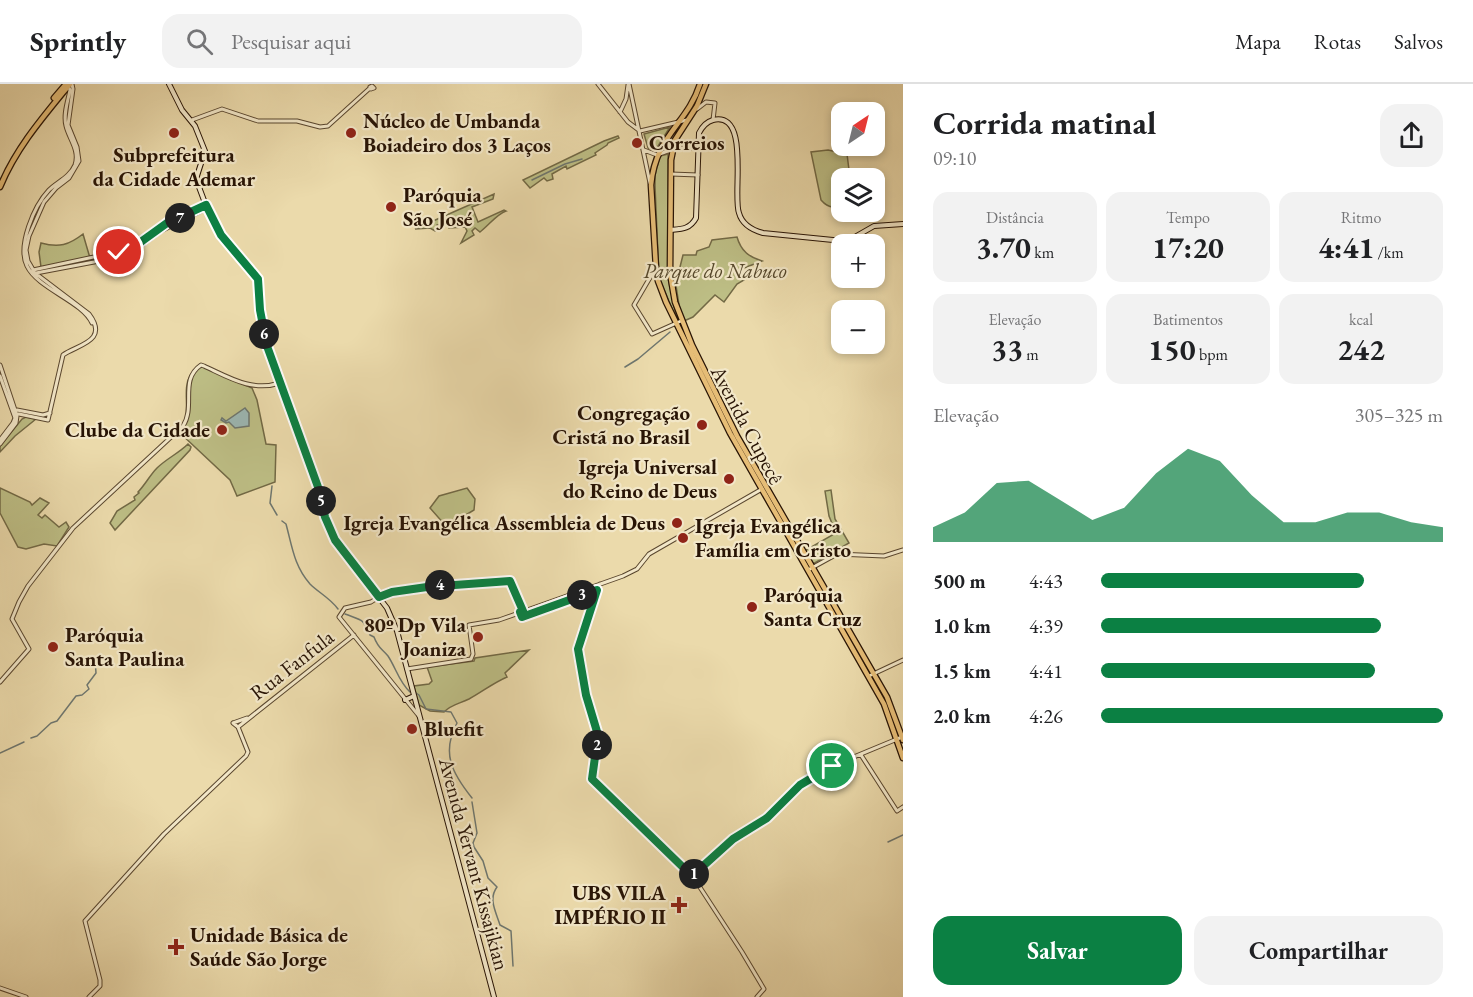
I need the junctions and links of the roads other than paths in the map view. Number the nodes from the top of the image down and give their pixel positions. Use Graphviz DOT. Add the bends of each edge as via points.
graph roads {
  1 [pos="68,84"];
  2 [pos="169,84"];
  3 [pos="598,84"];
  4 [pos="629,84"];
  5 [pos="700,84"];
  6 [pos="706,84"];
  7 [pos="373,86"];
  8 [pos="702,104"];
  9 [pos="620,112"];
  10 [pos="192,120"];
  11 [pos="687,120"];
  12 [pos="713,120"];
  13 [pos="677,122"];
  14 [pos="640,131"];
  15 [pos="698,148"];
  16 [pos="673,149"];
  17 [pos="645,151"];
  18 [pos="657,155"];
  19 [pos="671,174"];
  20 [pos="698,175"];
  21 [pos="0,180"];
  22 [pos="651,185"];
  23 [pos="0,187"];
  24 [pos="207,206"];
  25 [pos="903,224"];
  26 [pos="671,230"];
  27 [pos="656,268"];
  28 [pos="32,272"];
  29 [pos="649,280"];
  30 [pos="658,281"];
  31 [pos="679,322"];
  32 [pos="0,367"];
  33 [pos="0,376"];
  34 [pos="280,383"];
  35 [pos="15,412"];
  36 [pos="50,413"];
  37 [pos="31,414"];
  38 [pos="24,416"];
  39 [pos="16,423"];
  40 [pos="0,442"];
  41 [pos="764,488"];
  42 [pos="903,550"];
  43 [pos="810,569"];
  44 [pos="600,584"];
  45 [pos="597,590"];
  46 [pos="379,597"];
  47 [pos="522,613"];
  48 [pos="354,635"];
  49 [pos="903,660"];
  50 [pos="407,669"];
  51 [pos="871,675"];
  52 [pos="0,682"];
  53 [pos="414,696"];
  54 [pos="405,700"];
  55 [pos="249,717"];
  56 [pos="419,717"];
  57 [pos="238,727"];
  58 [pos="901,739"];
  59 [pos="861,755"];
  60 [pos="903,758"];
  61 [pos="903,807"];
  62 [pos="692,876"];
  63 [pos="0,988"];
  64 [pos="26,997"];
  65 [pos="89,997"];
  66 [pos="494,997"];
  67 [pos="757,997"];
  1 -- 21 [label="main road" via="22,139"];
  1 -- 23 [label="main road" via="22,144"];
  1 -- 28 [label="street" via="65,119 76,160 71,171 36,208 23,246"];
  2 -- 10 [label="main road, Avenida Yervant Kissajikian" via="182,110"];
  3 -- 9 [label="street"];
  4 -- 9 [label="street"];
  4 -- 14 [label="street, Avenida Cupecê"];
  5 -- 13 [label="main road" via="695,99"];
  6 -- 8 [label="main road"];
  7 -- 10 [label="street" via="323,128 297,121 254,120 222,109"];
  8 -- 11 [label="main road"];
  8 -- 12 [label="street" via="715,103"];
  9 -- 14 [label="street"];
  10 -- 24 [label="main road, Avenida Yervant Kissajikian" via="205,151 196,179"];
  11 -- 13 [label="street"];
  11 -- 16 [label="main road"];
  12 -- 15 [label="main road" via="701,129"];
  12 -- 25 [label="main road" via="727,123 736,135 738,208 744,222 753,229 843,241 871,228"];
  13 -- 14 [label="street"];
  13 -- 18 [label="main road"];
  14 -- 17 [label="street, Avenida Cupecê"];
  15 -- 16 [label="street"];
  15 -- 20 [label="main road"];
  16 -- 18 [label="street"];
  16 -- 19 [label="main road"];
  17 -- 18 [label="street"];
  17 -- 22 [label="street, Avenida Cupecê"];
  18 -- 22 [label="main road"];
  19 -- 20 [label="street"];
  19 -- 26 [label="main road"];
  20 -- 26 [label="main road" via="696,218 685,228"];
  22 -- 27 [label="main road, Avenida Cupecê"];
  24 -- 28 [label="street" via="167,223 131,249"];
  24 -- 34 [label="main road, Avenida Yervant Kissajikian" via="221,235 258,279 265,339"];
  26 -- 31 [label="main road" via="671,282"];
  27 -- 29 [label="street"];
  27 -- 30 [label="main road, Avenida Cupecê"];
  28 -- 36 [label="street" via="90,319 94,334 86,345 62,356"];
  29 -- 30 [label="street"];
  29 -- 31 [label="street" via="634,305 652,334"];
  30 -- 31 [label="main road, Avenida Cupecê"];
  31 -- 41 [label="main road, Avenida Cupecê"];
  31 -- 41 [label="main road, Avenida Cupecê" via="730,433"];
  32 -- 35 [label="street"];
  33 -- 35 [label="street"];
  34 -- 46 [label="main road, Avenida Yervant Kissajikian" via="335,540"];
  34 -- 52 [label="street" via="248,386 201,365 193,371 183,426 73,528 28,586 12,619 29,649"];
  35 -- 37 [label="street"];
  35 -- 38 [label="street"];
  35 -- 39 [label="street"];
  35 -- 40 [label="street" via="15,421"];
  36 -- 37 [label="street"];
  36 -- 37 [label="street" via="48,420"];
  37 -- 38 [label="street"];
  38 -- 39 [label="street"];
  39 -- 40 [label="street"];
  41 -- 43 [label="main road, Avenida Cupecê"];
  41 -- 44 [label="street" via="645,558 633,571"];
  42 -- 43 [label="street" via="884,556 837,554"];
  43 -- 51 [label="main road, Avenida Cupecê"];
  44 -- 45 [label="street"];
  44 -- 47 [label="street"];
  45 -- 47 [label="street"];
  45 -- 62 [label="street" via="578,649 598,735 592,775"];
  46 -- 47 [label="street" via="392,592 502,580 513,585"];
  46 -- 48 [label="street" via="345,608 339,617"];
  46 -- 50 [label="main road, Avenida Yervant Kissajikian" via="392,618"];
  47 -- 50 [label="street" via="469,625 472,658"];
  48 -- 54 [label="street"];
  48 -- 55 [label="street, Rua Fanfula"];
  49 -- 51 [label="street"];
  50 -- 53 [label="main road, Avenida Yervant Kissajikian"];
  51 -- 58 [label="main road, Avenida Cupecê"];
  53 -- 54 [label="main road"];
  53 -- 56 [label="main road, Avenida Yervant Kissajikian"];
  54 -- 56 [label="street"];
  55 -- 57 [label="street"];
  55 -- 57 [label="street" via="233,723"];
  56 -- 66 [label="main road, Avenida Yervant Kissajikian"];
  57 -- 65 [label="street" via="246,756 164,834 85,921 100,980 100,987"];
  58 -- 59 [label="street"];
  58 -- 60 [label="main road, Avenida Cupecê"];
  59 -- 61 [label="street" via="897,811"];
  59 -- 62 [label="street" via="810,778 767,818 733,839"];
  62 -- 67 [label="street" via="764,989"];
  63 -- 64 [label="street"];
}
